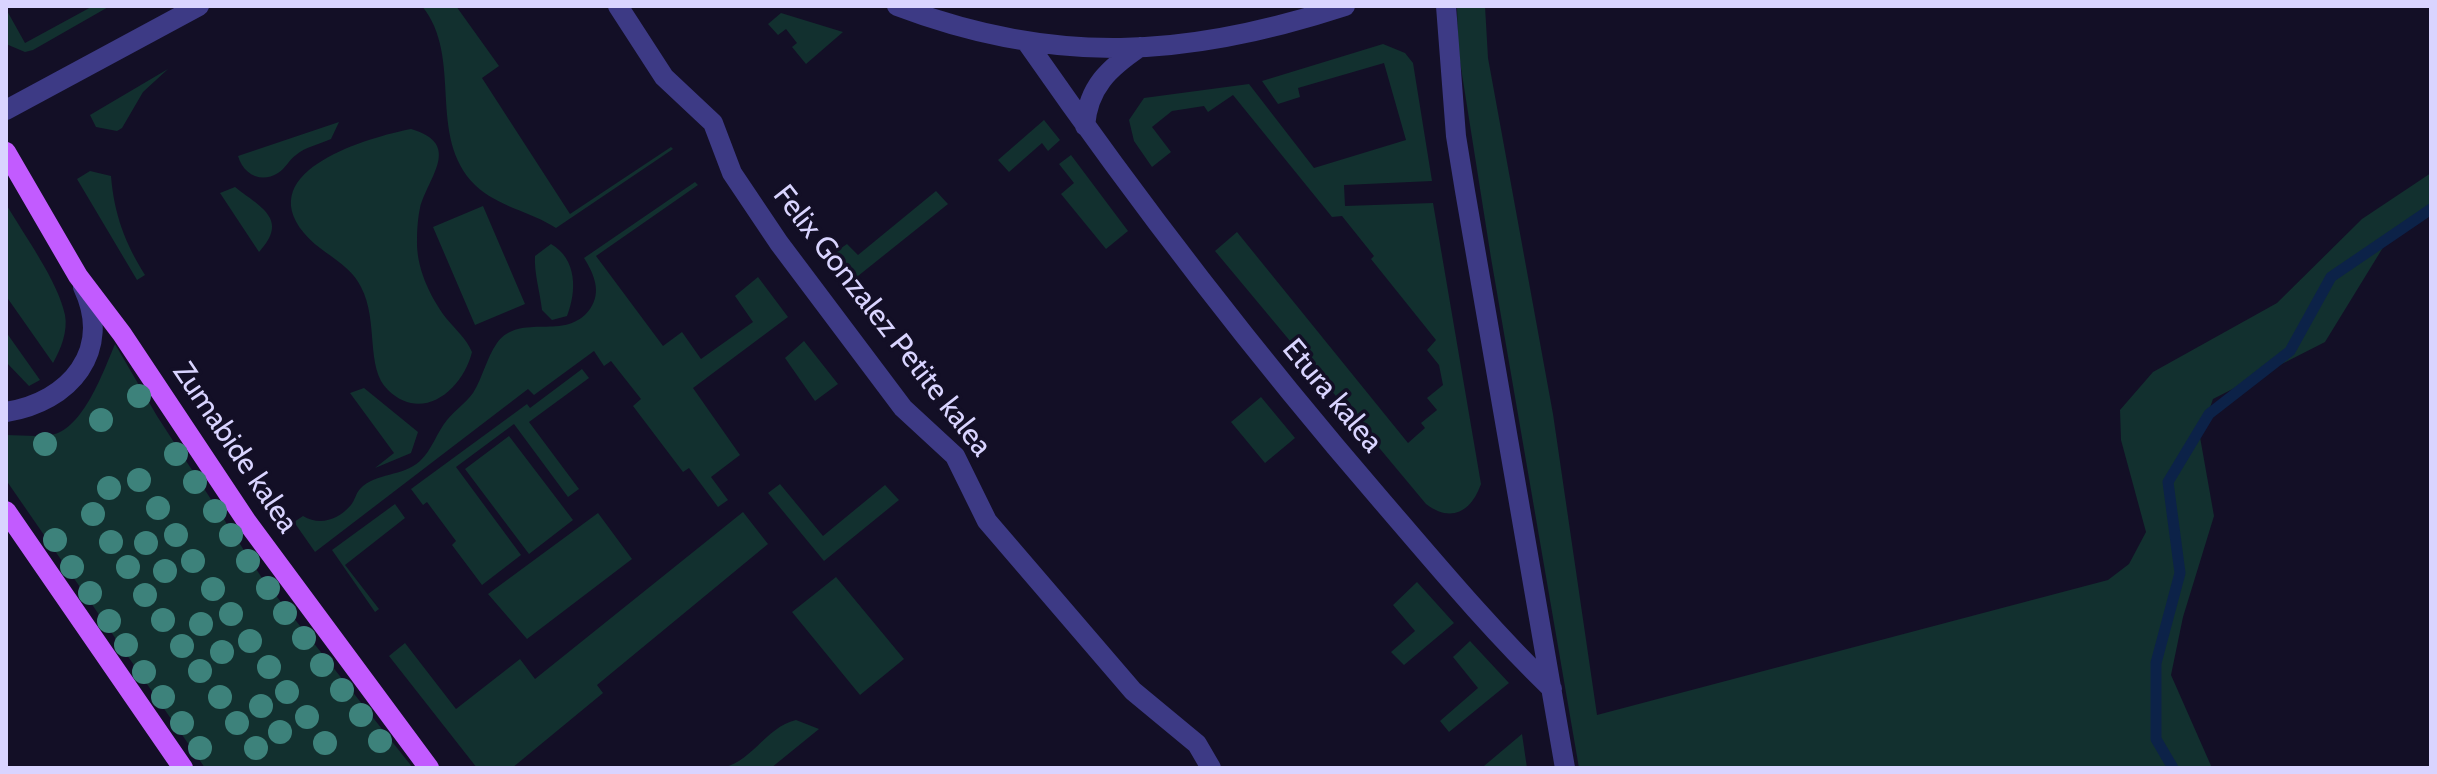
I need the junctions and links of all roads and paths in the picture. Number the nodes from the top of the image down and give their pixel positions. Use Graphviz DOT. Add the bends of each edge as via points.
graph roads {
  1 [pos="199,6"];
  2 [pos="618,6"];
  3 [pos="897,6"];
  4 [pos="1345,6"];
  5 [pos="1446,6"];
  6 [pos="1028,44"];
  7 [pos="1140,47"];
  8 [pos="6,110"];
  9 [pos="1085,126"];
  10 [pos="6,152"];
  11 [pos="78,276"];
  12 [pos="6,412"];
  13 [pos="6,511"];
  14 [pos="1552,689"];
  15 [pos="183,768"];
  16 [pos="429,768"];
  17 [pos="1211,768"];
  18 [pos="1565,768"];
  1 -- 8 [label="street"];
  2 -- 17 [label="street, Felix Gonzalez Petite kalea" via="664,77 713,123 732,173 779,243 903,408 955,456 987,521 1133,691 1197,744"];
  3 -- 6 [label="street"];
  4 -- 7 [label="street" via="1221,39"];
  5 -- 14 [label="street" via="1461,163"];
  6 -- 7 [label="street"];
  6 -- 9 [label="street, Etura kalea"];
  7 -- 9 [label="street" via="1097,83 1087,103"];
  9 -- 14 [label="street, Etura kalea" via="1279,379 1456,588"];
  10 -- 11 [label="main road, Zumabide kalea"];
  11 -- 12 [label="street" via="91,304 94,327 82,365 63,391 34,407"];
  11 -- 16 [label="main road, Zumabide kalea" via="247,522"];
  13 -- 15 [label="main road"];
  14 -- 18 [label="street"];
}
